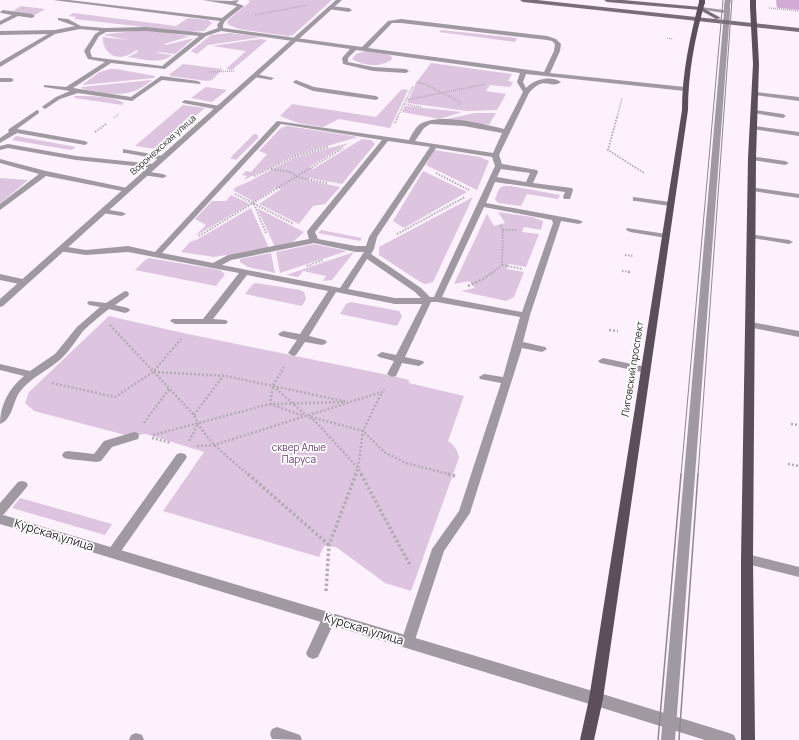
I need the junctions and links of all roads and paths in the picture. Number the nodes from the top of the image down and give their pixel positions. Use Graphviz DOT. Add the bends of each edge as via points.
graph roads {
  1 [pos="56,0"];
  2 [pos="206,0"];
  3 [pos="339,0"];
  4 [pos="523,0"];
  5 [pos="607,0"];
  6 [pos="753,0"];
  7 [pos="702,1"];
  8 [pos="234,2"];
  9 [pos="727,2"];
  10 [pos="330,8"];
  11 [pos="349,10"];
  12 [pos="701,10"];
  13 [pos="3,12"];
  14 [pos="17,14"];
  15 [pos="754,15"];
  16 [pos="32,16"];
  17 [pos="747,16"];
  18 [pos="727,17"];
  19 [pos="698,18"];
  20 [pos="740,18"];
  21 [pos="60,19"];
  22 [pos="223,20"];
  23 [pos="0,23"];
  24 [pos="754,24"];
  25 [pos="80,28"];
  26 [pos="221,29"];
  27 [pos="105,30"];
  28 [pos="799,30"];
  29 [pos="55,32"];
  30 [pos="0,33"];
  31 [pos="32,33"];
  32 [pos="204,35"];
  33 [pos="667,38"];
  34 [pos="296,39"];
  35 [pos="673,39"];
  36 [pos="20,40"];
  37 [pos="356,47"];
  38 [pos="364,49"];
  39 [pos="179,55"];
  40 [pos="190,57"];
  41 [pos="110,61"];
  42 [pos="410,64"];
  43 [pos="0,65"];
  44 [pos="524,72"];
  45 [pos="546,74"];
  46 [pos="256,76"];
  47 [pos="401,76"];
  48 [pos="271,78"];
  49 [pos="0,80"];
  50 [pos="10,80"];
  51 [pos="296,82"];
  52 [pos="198,83"];
  53 [pos="492,83"];
  54 [pos="579,84"];
  55 [pos="46,86"];
  56 [pos="68,89"];
  57 [pos="685,89"];
  58 [pos="77,91"];
  59 [pos="441,92"];
  60 [pos="526,92"];
  61 [pos="756,94"];
  62 [pos="135,97"];
  63 [pos="149,97"];
  64 [pos="376,98"];
  65 [pos="622,98"];
  66 [pos="799,99"];
  67 [pos="406,100"];
  68 [pos="185,102"];
  69 [pos="458,106"];
  70 [pos="45,107"];
  71 [pos="127,107"];
  72 [pos="220,108"];
  73 [pos="37,112"];
  74 [pos="755,112"];
  75 [pos="783,116"];
  76 [pos="754,128"];
  77 [pos="15,131"];
  78 [pos="507,132"];
  79 [pos="799,134"];
  80 [pos="364,135"];
  81 [pos="386,139"];
  82 [pos="0,141"];
  83 [pos="410,142"];
  84 [pos="85,143"];
  85 [pos="434,146"];
  86 [pos="330,147"];
  87 [pos="0,148"];
  88 [pos="126,151"];
  89 [pos="495,155"];
  90 [pos="163,158"];
  91 [pos="752,158"];
  92 [pos="0,161"];
  93 [pos="785,163"];
  94 [pos="154,166"];
  95 [pos="421,166"];
  96 [pos="499,166"];
  97 [pos="270,168"];
  98 [pos="44,173"];
  99 [pos="146,173"];
  100 [pos="644,173"];
  101 [pos="163,176"];
  102 [pos="297,177"];
  103 [pos="493,178"];
  104 [pos="222,184"];
  105 [pos="529,184"];
  106 [pos="211,185"];
  107 [pos="347,186"];
  108 [pos="752,189"];
  109 [pos="127,190"];
  110 [pos="580,191"];
  111 [pos="474,192"];
  112 [pos="467,195"];
  113 [pos="799,196"];
  114 [pos="636,199"];
  115 [pos="254,204"];
  116 [pos="670,204"];
  117 [pos="484,205"];
  118 [pos="0,208"];
  119 [pos="104,211"];
  120 [pos="122,214"];
  121 [pos="556,218"];
  122 [pos="579,222"];
  123 [pos="173,224"];
  124 [pos="184,226"];
  125 [pos="630,230"];
  126 [pos="311,232"];
  127 [pos="666,236"];
  128 [pos="752,236"];
  129 [pos="789,238"];
  130 [pos="314,241"];
  131 [pos="166,245"];
  132 [pos="61,249"];
  133 [pos="356,249"];
  134 [pos="368,252"];
  135 [pos="157,254"];
  136 [pos="625,255"];
  137 [pos="633,256"];
  138 [pos="216,265"];
  139 [pos="245,271"];
  140 [pos="622,271"];
  141 [pos="630,272"];
  142 [pos="0,277"];
  143 [pos="277,278"];
  144 [pos="24,282"];
  145 [pos="338,290"];
  146 [pos="125,294"];
  147 [pos="435,297"];
  148 [pos="92,303"];
  149 [pos="0,304"];
  150 [pos="108,306"];
  151 [pos="124,310"];
  152 [pos="98,312"];
  153 [pos="525,315"];
  154 [pos="175,321"];
  155 [pos="201,321"];
  156 [pos="223,322"];
  157 [pos="751,325"];
  158 [pos="610,330"];
  159 [pos="618,331"];
  160 [pos="283,334"];
  161 [pos="799,334"];
  162 [pos="302,338"];
  163 [pos="322,342"];
  164 [pos="518,344"];
  165 [pos="542,349"];
  166 [pos="293,353"];
  167 [pos="382,355"];
  168 [pos="399,359"];
  169 [pos="603,361"];
  170 [pos="419,363"];
  171 [pos="0,367"];
  172 [pos="646,370"];
  173 [pos="153,372"];
  174 [pos="392,374"];
  175 [pos="31,375"];
  176 [pos="223,376"];
  177 [pos="484,377"];
  178 [pos="507,381"];
  179 [pos="273,386"];
  180 [pos="169,389"];
  181 [pos="382,392"];
  182 [pos="348,402"];
  183 [pos="292,403"];
  184 [pos="270,404"];
  185 [pos="194,415"];
  186 [pos="306,416"];
  187 [pos="0,420"];
  188 [pos="198,424"];
  189 [pos="791,424"];
  190 [pos="799,425"];
  191 [pos="363,430"];
  192 [pos="134,436"];
  193 [pos="214,445"];
  194 [pos="68,455"];
  195 [pos="181,457"];
  196 [pos="788,464"];
  197 [pos="799,466"];
  198 [pos="358,468"];
  199 [pos="475,481"];
  200 [pos="22,485"];
  201 [pos="0,511"];
  202 [pos="0,519"];
  203 [pos="329,546"];
  204 [pos="113,553"];
  205 [pos="747,559"];
  206 [pos="799,572"];
  207 [pos="326,591"];
  208 [pos="424,592"];
  209 [pos="329,618"];
  210 [pos="408,642"];
  211 [pos="313,653"];
  212 [pos="596,699"];
  213 [pos="670,722"];
  214 [pos="277,733"];
  215 [pos="294,740"];
  216 [pos="587,740"];
  217 [pos="668,740"];
  218 [pos="729,740"];
  219 [pos="748,740"];
  1 -- 22 [label="street"];
  2 -- 8 [label="street"];
  3 -- 10 [label="street, Воронежская улица"];
  4 -- 19 [label="main road"];
  5 -- 12 [label="main road"];
  6 -- 15 [label="main road, bridge"];
  7 -- 12 [label="main road, Лиговский проспект"];
  8 -- 22 [label="street" via="241,6"];
  9 -- 18 [label="street"];
  10 -- 11 [label="street"];
  10 -- 34 [label="street, Воронежская улица"];
  12 -- 18 [label="main road"];
  12 -- 18 [label="street"];
  12 -- 19 [label="main road, Лиговский проспект"];
  13 -- 14 [label="street"];
  14 -- 16 [label="street"];
  14 -- 23 [label="street"];
  15 -- 17 [label="main road"];
  15 -- 24 [label="main road"];
  18 -- 19 [label="main road"];
  18 -- 20 [label="main road"];
  18 -- 24 [label="main road"];
  18 -- 213 [label="street"];
  19 -- 57 [label="main road, Лиговский проспект"];
  21 -- 25 [label="street"];
  22 -- 26 [label="street"];
  24 -- 28 [label="main road"];
  24 -- 61 [label="main road"];
  25 -- 27 [label="street"];
  25 -- 29 [label="street"];
  26 -- 32 [label="street"];
  26 -- 34 [label="street"];
  27 -- 32 [label="street" via="146,29"];
  27 -- 41 [label="street" via="97,35 87,51 90,58"];
  29 -- 31 [label="street"];
  29 -- 43 [label="street"];
  30 -- 31 [label="street"];
  31 -- 36 [label="street"];
  32 -- 39 [label="street"];
  33 -- 35 [label="path"];
  34 -- 37 [label="street"];
  34 -- 46 [label="street, Воронежская улица"];
  37 -- 38 [label="street"];
  37 -- 42 [label="street" via="345,58 345,63 374,69"];
  38 -- 42 [label="street"];
  38 -- 45 [label="street" via="390,22 400,21 547,38 558,44"];
  39 -- 40 [label="street"];
  39 -- 41 [label="street" via="163,68"];
  41 -- 56 [label="street"];
  42 -- 44 [label="street"];
  42 -- 47 [label="street"];
  44 -- 45 [label="street"];
  44 -- 60 [label="street" via="520,82"];
  45 -- 57 [label="street"];
  46 -- 48 [label="street"];
  46 -- 72 [label="street, Воронежская улица"];
  49 -- 50 [label="street"];
  51 -- 64 [label="street" via="313,89"];
  52 -- 62 [label="street" via="161,78"];
  53 -- 59 [label="path"];
  54 -- 60 [label="street" via="539,81"];
  55 -- 56 [label="street"];
  56 -- 58 [label="street"];
  57 -- 116 [label="main road, Лиговский проспект"];
  58 -- 62 [label="street"];
  58 -- 70 [label="street" via="58,98"];
  59 -- 67 [label="path"];
  59 -- 67 [label="path" via="415,81"];
  59 -- 69 [label="path" via="460,102"];
  60 -- 78 [label="street"];
  61 -- 66 [label="street"];
  61 -- 74 [label="main road"];
  62 -- 63 [label="street"];
  62 -- 71 [label="street"];
  65 -- 100 [label="path" via="608,150"];
  67 -- 81 [label="path"];
  68 -- 72 [label="street"];
  72 -- 90 [label="street, Воронежская улица"];
  73 -- 77 [label="street" via="11,130"];
  74 -- 75 [label="street"];
  74 -- 76 [label="main road"];
  76 -- 79 [label="street"];
  76 -- 91 [label="main road"];
  77 -- 82 [label="street"];
  77 -- 84 [label="street"];
  78 -- 83 [label="street" via="437,121 423,124"];
  78 -- 89 [label="street"];
  80 -- 81 [label="street"];
  80 -- 102 [label="path"];
  80 -- 104 [label="street" via="279,122"];
  81 -- 83 [label="street"];
  81 -- 107 [label="street"];
  83 -- 85 [label="street"];
  85 -- 89 [label="street"];
  85 -- 95 [label="street"];
  86 -- 97 [label="path" via="295,156"];
  87 -- 94 [label="street" via="8,146 76,158"];
  88 -- 90 [label="street"];
  89 -- 96 [label="street"];
  90 -- 94 [label="street, Воронежская улица"];
  91 -- 93 [label="street"];
  91 -- 108 [label="main road"];
  92 -- 98 [label="street"];
  94 -- 99 [label="street, Воронежская улица"];
  95 -- 111 [label="path"];
  95 -- 134 [label="street" via="373,237"];
  96 -- 103 [label="street"];
  96 -- 105 [label="street" via="534,172"];
  97 -- 102 [label="path" via="291,172"];
  97 -- 104 [label="path" via="242,182"];
  98 -- 109 [label="street"];
  98 -- 118 [label="street"];
  99 -- 101 [label="street"];
  99 -- 109 [label="street, Воронежская улица"];
  102 -- 107 [label="path"];
  102 -- 115 [label="path"];
  103 -- 105 [label="street"];
  103 -- 117 [label="street"];
  104 -- 106 [label="street"];
  104 -- 115 [label="path"];
  104 -- 124 [label="street"];
  105 -- 110 [label="street" via="568,194"];
  107 -- 126 [label="street"];
  108 -- 113 [label="street"];
  108 -- 128 [label="main road"];
  109 -- 119 [label="street, Воронежская улица"];
  112 -- 134 [label="path"];
  114 -- 116 [label="street"];
  115 -- 126 [label="path"];
  115 -- 131 [label="path" via="194,240"];
  116 -- 127 [label="main road, Лиговский проспект"];
  117 -- 121 [label="street"];
  117 -- 147 [label="street"];
  117 -- 147 [label="path" via="503,230 502,265 473,285"];
  119 -- 120 [label="street"];
  119 -- 132 [label="street, Воронежская улица"];
  121 -- 122 [label="street"];
  121 -- 153 [label="street" via="557,224"];
  123 -- 124 [label="street"];
  124 -- 131 [label="street"];
  125 -- 127 [label="street"];
  126 -- 130 [label="street"];
  127 -- 172 [label="main road, Лиговский проспект"];
  128 -- 129 [label="street" via="772,240"];
  128 -- 157 [label="main road"];
  130 -- 133 [label="street"];
  130 -- 138 [label="street" via="228,258"];
  131 -- 135 [label="street"];
  132 -- 135 [label="street" via="75,253 128,249"];
  132 -- 144 [label="street, Воронежская улица"];
  133 -- 134 [label="street"];
  133 -- 143 [label="path"];
  134 -- 145 [label="street"];
  134 -- 147 [label="street" via="418,290"];
  135 -- 138 [label="street"];
  136 -- 137 [label="path"];
  138 -- 139 [label="street"];
  139 -- 143 [label="street"];
  139 -- 155 [label="street"];
  140 -- 141 [label="path"];
  142 -- 144 [label="street"];
  143 -- 145 [label="street"];
  144 -- 149 [label="street, Воронежская улица"];
  145 -- 147 [label="street" via="395,301"];
  145 -- 162 [label="street"];
  146 -- 150 [label="street"];
  147 -- 153 [label="street"];
  147 -- 168 [label="street"];
  148 -- 150 [label="street"];
  150 -- 151 [label="street"];
  150 -- 152 [label="street"];
  152 -- 173 [label="path"];
  152 -- 175 [label="street" via="56,357"];
  153 -- 164 [label="street"];
  154 -- 155 [label="street"];
  155 -- 156 [label="street"];
  155 -- 173 [label="path"];
  157 -- 161 [label="street"];
  157 -- 205 [label="main road"];
  158 -- 159 [label="path"];
  160 -- 162 [label="street"];
  162 -- 163 [label="street"];
  162 -- 166 [label="street"];
  164 -- 165 [label="street"];
  164 -- 178 [label="street"];
  166 -- 179 [label="path"];
  167 -- 168 [label="street"];
  168 -- 170 [label="street"];
  168 -- 174 [label="street"];
  169 -- 172 [label="street"];
  171 -- 175 [label="street"];
  172 -- 212 [label="main road, Лиговский проспект"];
  173 -- 175 [label="path" via="115,397 40,380"];
  173 -- 176 [label="path"];
  173 -- 180 [label="path"];
  174 -- 181 [label="path"];
  175 -- 187 [label="street" via="15,392"];
  176 -- 179 [label="path"];
  176 -- 185 [label="path"];
  177 -- 178 [label="street"];
  178 -- 199 [label="street"];
  179 -- 182 [label="path"];
  179 -- 183 [label="path"];
  179 -- 184 [label="path"];
  180 -- 185 [label="path"];
  180 -- 192 [label="path"];
  181 -- 182 [label="path"];
  181 -- 191 [label="path"];
  182 -- 183 [label="path"];
  182 -- 186 [label="path"];
  183 -- 184 [label="path"];
  183 -- 186 [label="path"];
  184 -- 186 [label="path"];
  184 -- 188 [label="path"];
  185 -- 188 [label="path"];
  186 -- 191 [label="path"];
  186 -- 193 [label="path"];
  186 -- 198 [label="path" via="315,421"];
  188 -- 192 [label="path" via="146,436"];
  188 -- 193 [label="path"];
  189 -- 190 [label="path"];
  191 -- 198 [label="path"];
  191 -- 199 [label="path" via="384,452 406,463"];
  192 -- 194 [label="street" via="108,444 97,458"];
  193 -- 203 [label="path"];
  195 -- 204 [label="street"];
  196 -- 197 [label="path"];
  198 -- 203 [label="path"];
  198 -- 208 [label="path"];
  199 -- 208 [label="street" via="464,513 438,549"];
  200 -- 201 [label="street"];
  202 -- 204 [label="street, Курская улица"];
  203 -- 207 [label="path"];
  204 -- 209 [label="street, Курская улица"];
  205 -- 206 [label="street"];
  205 -- 219 [label="main road"];
  208 -- 210 [label="street"];
  209 -- 210 [label="street, Курская улица"];
  209 -- 211 [label="street"];
  210 -- 212 [label="street, Курская улица"];
  212 -- 213 [label="street, Курская улица"];
  212 -- 216 [label="main road, Лиговский проспект"];
  213 -- 217 [label="street"];
  213 -- 218 [label="street, Курская улица"];
  214 -- 215 [label="street"];
}
